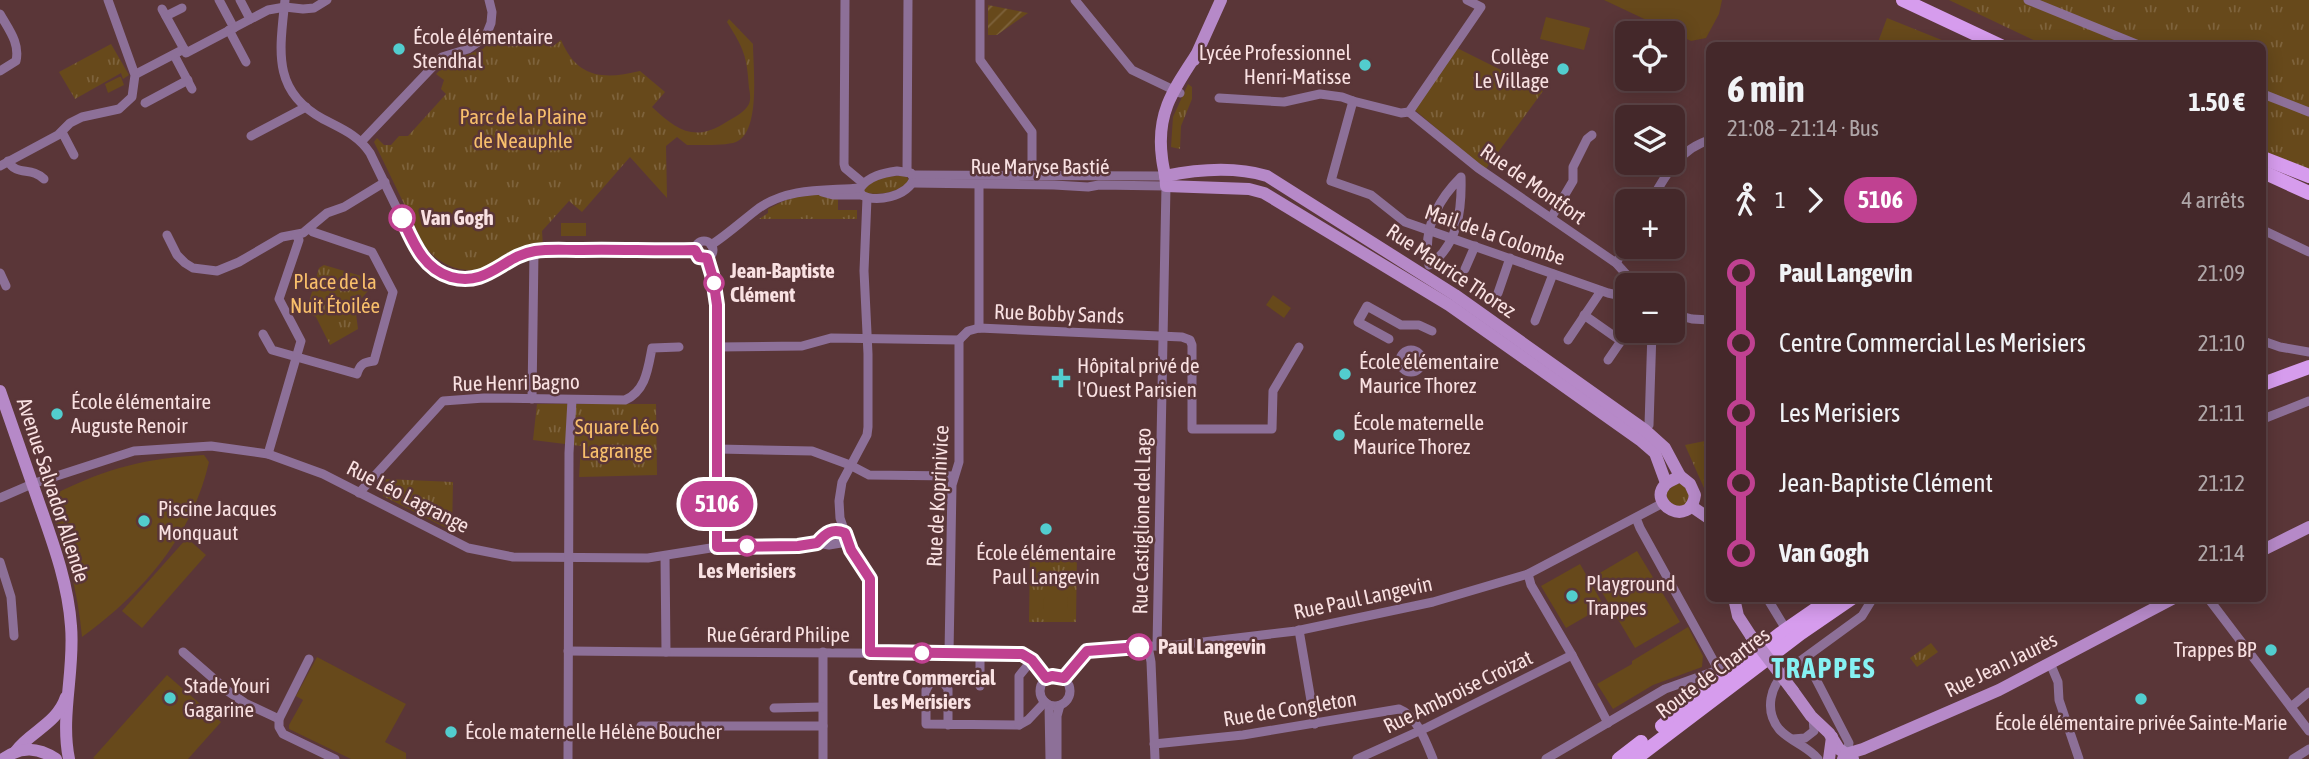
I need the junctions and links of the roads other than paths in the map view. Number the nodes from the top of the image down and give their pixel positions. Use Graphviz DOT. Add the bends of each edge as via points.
graph roads {
  1 [pos="108,0"];
  2 [pos="219,0"];
  3 [pos="240,0"];
  4 [pos="327,0"];
  5 [pos="489,0"];
  6 [pos="845,0"];
  7 [pos="908,0"];
  8 [pos="980,0"];
  9 [pos="1075,0"];
  10 [pos="1221,0"];
  11 [pos="1466,0"];
  12 [pos="1903,0"];
  13 [pos="2028,0"];
  14 [pos="285,3"];
  15 [pos="1483,3"];
  16 [pos="182,8"];
  17 [pos="0,14"];
  18 [pos="250,19"];
  19 [pos="232,29"];
  20 [pos="1992,42"];
  21 [pos="2131,42"];
  22 [pos="184,49"];
  23 [pos="174,55"];
  24 [pos="246,62"];
  25 [pos="0,71"];
  26 [pos="138,74"];
  27 [pos="1177,92"];
  28 [pos="2266,95"];
  29 [pos="1219,98"];
  30 [pos="1353,101"];
  31 [pos="145,103"];
  32 [pos="306,107"];
  33 [pos="1409,111"];
  34 [pos="2309,112"];
  35 [pos="62,132"];
  36 [pos="1592,135"];
  37 [pos="251,136"];
  38 [pos="362,141"];
  39 [pos="1706,142"];
  40 [pos="74,155"];
  41 [pos="2266,159"];
  42 [pos="1469,161"];
  43 [pos="4,163"];
  44 [pos="2266,167"];
  45 [pos="2266,173"];
  46 [pos="1032,175"];
  47 [pos="911,176"];
  48 [pos="2309,176"];
  49 [pos="1165,177"];
  50 [pos="1461,177"];
  51 [pos="44,179"];
  52 [pos="385,182"];
  53 [pos="979,185"];
  54 [pos="2309,185"];
  55 [pos="1658,189"];
  56 [pos="863,191"];
  57 [pos="2309,192"];
  58 [pos="1551,218"];
  59 [pos="310,229"];
  60 [pos="1429,230"];
  61 [pos="2266,231"];
  62 [pos="167,235"];
  63 [pos="296,235"];
  64 [pos="1453,237"];
  65 [pos="711,245"];
  66 [pos="1475,246"];
  67 [pos="695,250"];
  68 [pos="534,251"];
  69 [pos="2309,252"];
  70 [pos="707,258"];
  71 [pos="1510,258"];
  72 [pos="1618,259"];
  73 [pos="1616,263"];
  74 [pos="1465,269"];
  75 [pos="1427,270"];
  76 [pos="0,273"];
  77 [pos="1623,273"];
  78 [pos="1553,274"];
  79 [pos="6,286"];
  80 [pos="1601,291"];
  81 [pos="1498,293"];
  82 [pos="1615,294"];
  83 [pos="1584,315"];
  84 [pos="1685,317"];
  85 [pos="1706,320"];
  86 [pos="1535,321"];
  87 [pos="979,328"];
  88 [pos="1432,331"];
  89 [pos="263,334"];
  90 [pos="1162,336"];
  91 [pos="867,339"];
  92 [pos="1389,339"];
  93 [pos="959,340"];
  94 [pos="1568,340"];
  95 [pos="2266,342"];
  96 [pos="1652,343"];
  97 [pos="679,347"];
  98 [pos="718,347"];
  99 [pos="1299,347"];
  100 [pos="2309,352"];
  101 [pos="296,358"];
  102 [pos="1608,360"];
  103 [pos="2309,366"];
  104 [pos="2309,376"];
  105 [pos="2266,382"];
  106 [pos="0,391"];
  107 [pos="2266,392"];
  108 [pos="532,399"];
  109 [pos="572,400"];
  110 [pos="2309,401"];
  111 [pos="2266,418"];
  112 [pos="1643,435"];
  113 [pos="718,449"];
  114 [pos="268,454"];
  115 [pos="850,465"];
  116 [pos="954,475"];
  117 [pos="1680,476"];
  118 [pos="36,483"];
  119 [pos="1666,483"];
  120 [pos="359,493"];
  121 [pos="0,498"];
  122 [pos="1663,503"];
  123 [pos="1691,506"];
  124 [pos="1706,516"];
  125 [pos="1636,518"];
  126 [pos="2309,527"];
  127 [pos="845,533"];
  128 [pos="717,547"];
  129 [pos="2266,548"];
  130 [pos="665,556"];
  131 [pos="568,558"];
  132 [pos="0,562"];
  133 [pos="1528,574"];
  134 [pos="1735,602"];
  135 [pos="1769,602"];
  136 [pos="1817,602"];
  137 [pos="1826,602"];
  138 [pos="1846,602"];
  139 [pos="1871,602"];
  140 [pos="2166,602"];
  141 [pos="2211,602"];
  142 [pos="1784,626"];
  143 [pos="1299,630"];
  144 [pos="14,636"];
  145 [pos="1153,646"];
  146 [pos="568,651"];
  147 [pos="183,652"];
  148 [pos="666,652"];
  149 [pos="823,652"];
  150 [pos="870,652"];
  151 [pos="950,653"];
  152 [pos="980,653"];
  153 [pos="1572,655"];
  154 [pos="1805,658"];
  155 [pos="310,659"];
  156 [pos="1032,660"];
  157 [pos="2050,663"];
  158 [pos="1718,669"];
  159 [pos="1046,678"];
  160 [pos="1064,678"];
  161 [pos="71,684"];
  162 [pos="980,686"];
  163 [pos="2309,692"];
  164 [pos="1047,703"];
  165 [pos="1060,705"];
  166 [pos="822,707"];
  167 [pos="2291,707"];
  168 [pos="774,709"];
  169 [pos="1809,713"];
  170 [pos="279,719"];
  171 [pos="1024,722"];
  172 [pos="1608,723"];
  173 [pos="948,724"];
  174 [pos="1315,724"];
  175 [pos="641,726"];
  176 [pos="822,726"];
  177 [pos="2309,731"];
  178 [pos="1419,732"];
  179 [pos="1832,736"];
  180 [pos="1793,739"];
  181 [pos="1154,744"];
  182 [pos="2309,749"];
  183 [pos="7,754"];
  184 [pos="1848,758"];
  185 [pos="56,759"];
  186 [pos="69,759"];
  187 [pos="335,759"];
  188 [pos="568,759"];
  189 [pos="823,759"];
  190 [pos="1050,759"];
  191 [pos="1057,759"];
  192 [pos="1155,759"];
  193 [pos="1357,759"];
  194 [pos="1433,759"];
  195 [pos="1546,759"];
  196 [pos="1619,759"];
  197 [pos="1635,759"];
  198 [pos="1818,759"];
  199 [pos="1829,759"];
  200 [pos="2079,759"];
  201 [pos="2293,759"];
  1 -- 35 [label="street" via="135,75 132,97 119,109 82,117"];
  2 -- 19 [label="street"];
  3 -- 18 [label="street"];
  4 -- 14 [label="street" via="303,9"];
  5 -- 38 [label="street" via="491,23 481,40 442,57"];
  6 -- 56 [label="street" via="844,164"];
  7 -- 47 [label="street"];
  8 -- 46 [label="street" via="980,60 1032,132"];
  9 -- 27 [label="street" via="1132,70"];
  10 -- 27 [label="main road"];
  11 -- 15 [label="street"];
  12 -- 20 [label="main road"];
  13 -- 21 [label="street"];
  14 -- 18 [label="street"];
  14 -- 32 [label="street" via="281,61 289,86"];
  15 -- 33 [label="street"];
  16 -- 22 [label="street" via="164,13"];
  17 -- 25 [label="street" via="18,52 16,61"];
  18 -- 19 [label="street"];
  19 -- 22 [label="street" via="186,53"];
  19 -- 24 [label="street"];
  22 -- 23 [label="street"];
  23 -- 26 [label="street"];
  23 -- 31 [label="street" via="190,84"];
  27 -- 49 [label="main road" via="1162,118"];
  28 -- 34 [label="street"];
  29 -- 30 [label="street" via="1283,102 1320,94"];
  30 -- 33 [label="street"];
  30 -- 60 [label="street, Mail de la Colombe" via="1331,181 1371,195 1405,222"];
  32 -- 37 [label="street"];
  32 -- 38 [label="street"];
  33 -- 42 [label="street, Rue de Montfort"];
  35 -- 40 [label="street"];
  35 -- 43 [label="street"];
  36 -- 58 [label="street"];
  38 -- 52 [label="street"];
  39 -- 55 [label="street" via="1689,148"];
  41 -- 48 [label="main road"];
  42 -- 50 [label="street"];
  42 -- 58 [label="street, Rue de Montfort"];
  43 -- 51 [label="street"];
  44 -- 54 [label="main road"];
  45 -- 57 [label="main road"];
  46 -- 47 [label="street, Rue Maryse Bastié"];
  46 -- 49 [label="street, Rue Maryse Bastié"];
  47 -- 53 [label="street, Rue Maryse Bastié"];
  47 -- 56 [label="street" via="883,174"];
  47 -- 56 [label="street" via="902,192 892,196"];
  49 -- 53 [label="street, Rue Maryse Bastié" via="1088,187"];
  49 -- 75 [label="main road, Rue Maurice Thorez" via="1194,170 1248,170 1267,176"];
  49 -- 90 [label="street, Rue Castiglione del Lago"];
  49 -- 112 [label="main road, Rue Maurice Thorez" via="1264,193 1449,305"];
  50 -- 60 [label="street" via="1441,200"];
  50 -- 64 [label="street" via="1460,213"];
  52 -- 59 [label="street" via="327,214"];
  52 -- 68 [label="street" via="418,252 439,272 471,279"];
  53 -- 87 [label="street"];
  56 -- 65 [label="street" via="810,190 786,195 761,207"];
  56 -- 91 [label="street"];
  58 -- 73 [label="street, Rue de Montfort"];
  59 -- 63 [label="street"];
  59 -- 101 [label="street" via="372,252 393,292 374,360 359,366 357,374"];
  60 -- 64 [label="street, Mail de la Colombe"];
  60 -- 75 [label="street"];
  61 -- 69 [label="street"];
  62 -- 63 [label="street" via="185,263 217,271 282,237"];
  63 -- 101 [label="street" via="299,240 279,299 301,341"];
  64 -- 66 [label="street, Mail de la Colombe"];
  64 -- 75 [label="street"];
  65 -- 67 [label="street" via="701,241"];
  65 -- 70 [label="street" via="712,254"];
  66 -- 71 [label="street, Mail de la Colombe"];
  66 -- 74 [label="street"];
  67 -- 68 [label="street"];
  67 -- 70 [label="street" via="699,257"];
  68 -- 108 [label="street"];
  70 -- 98 [label="street" via="717,295"];
  71 -- 78 [label="street, Mail de la Colombe"];
  71 -- 81 [label="street"];
  72 -- 73 [label="street"];
  73 -- 77 [label="street, Rue de Montfort"];
  75 -- 112 [label="main road, Rue Maurice Thorez"];
  76 -- 79 [label="street"];
  78 -- 80 [label="street, Mail de la Colombe"];
  78 -- 86 [label="street"];
  80 -- 82 [label="street, Mail de la Colombe"];
  80 -- 83 [label="street"];
  83 -- 94 [label="street"];
  83 -- 102 [label="street" via="1621,341"];
  84 -- 85 [label="street"];
  87 -- 90 [label="street, Rue Bobby Sands"];
  87 -- 93 [label="street, Rue Bobby Sands"];
  88 -- 92 [label="street" via="1401,325 1367,306 1358,322"];
  89 -- 101 [label="street" via="272,350"];
  90 -- 99 [label="street, Rue Bobby Sands" via="1182,337 1192,345 1192,429 1272,429 1273,391"];
  90 -- 145 [label="street, Rue Castiglione del Lago"];
  91 -- 93 [label="street"];
  91 -- 98 [label="street" via="831,338 802,346"];
  91 -- 115 [label="street" via="867,432"];
  93 -- 116 [label="street, Rue de Koprinivice" via="959,462"];
  95 -- 100 [label="street"];
  96 -- 112 [label="street" via="1649,425"];
  97 -- 109 [label="street, Rue Henri Bagno" via="652,348 635,396"];
  98 -- 113 [label="street"];
  101 -- 114 [label="street"];
  103 -- 105 [label="main road"];
  104 -- 107 [label="main road"];
  106 -- 118 [label="main road, Avenue Salvador Allende"];
  108 -- 109 [label="street, Rue Henri Bagno"];
  108 -- 120 [label="street, Rue Henri Bagno" via="443,401"];
  109 -- 131 [label="street"];
  110 -- 111 [label="street"];
  112 -- 117 [label="main road, Rue Maurice Thorez" via="1665,448"];
  112 -- 119 [label="main road"];
  113 -- 115 [label="street" via="812,451"];
  113 -- 128 [label="street"];
  114 -- 118 [label="street, Rue Léo Lagrange" via="211,446 134,451"];
  114 -- 120 [label="street, Rue Léo Lagrange"];
  115 -- 116 [label="street" via="869,475"];
  115 -- 127 [label="street" via="839,501"];
  116 -- 151 [label="street, Rue de Koprinivice"];
  117 -- 119 [label="main road"];
  117 -- 123 [label="main road" via="1694,488"];
  118 -- 121 [label="street, Rue Léo Lagrange"];
  118 -- 161 [label="main road, Avenue Salvador Allende" via="67,593"];
  119 -- 122 [label="main road"];
  120 -- 131 [label="street, Rue Léo Lagrange" via="468,548 513,557"];
  122 -- 123 [label="main road" via="1677,512"];
  122 -- 125 [label="street, Rue Paul Langevin"];
  123 -- 124 [label="main road"];
  125 -- 133 [label="street, Rue Paul Langevin"];
  125 -- 158 [label="street"];
  126 -- 129 [label="main road"];
  127 -- 128 [label="street, Rue Léo Lagrange" via="836,530 817,543 798,546"];
  127 -- 150 [label="street" via="870,579"];
  128 -- 130 [label="street, Rue Léo Lagrange"];
  130 -- 131 [label="street, Rue Léo Lagrange"];
  130 -- 148 [label="street"];
  131 -- 146 [label="street"];
  132 -- 144 [label="street" via="11,597"];
  133 -- 143 [label="street, Rue Paul Langevin" via="1438,600"];
  133 -- 153 [label="street"];
  134 -- 169 [label="main road, bridge" via="1751,636"];
  135 -- 142 [label="street"];
  136 -- 142 [label="street"];
  137 -- 196 [label="main road, Route de Chartres"];
  138 -- 197 [label="main road, Route de Chartres"];
  139 -- 154 [label="street" via="1863,616"];
  140 -- 157 [label="main road, Rue Jean Jaurès"];
  141 -- 167 [label="street"];
  142 -- 158 [label="street" via="1746,651 1735,664"];
  143 -- 145 [label="street, Rue Paul Langevin"];
  143 -- 174 [label="street"];
  145 -- 160 [label="street, Rue Paul Langevin" via="1087,651"];
  145 -- 181 [label="street, Rue Castiglione del Lago"];
  146 -- 148 [label="street, Rue Gérard Philipe"];
  146 -- 188 [label="street"];
  147 -- 170 [label="street" via="229,692"];
  148 -- 149 [label="street, Rue Gérard Philipe"];
  149 -- 150 [label="street, Rue Gérard Philipe"];
  149 -- 166 [label="street"];
  150 -- 151 [label="street, Rue Gérard Philipe"];
  151 -- 152 [label="street, Rue Gérard Philipe"];
  152 -- 156 [label="street, Rue Gérard Philipe" via="1022,654"];
  152 -- 162 [label="street"];
  153 -- 172 [label="street"];
  153 -- 178 [label="street, Rue Ambroise Croizat"];
  154 -- 180 [label="street" via="1780,676 1770,700 1779,728"];
  154 -- 184 [label="street" via="1849,743"];
  155 -- 170 [label="street"];
  156 -- 159 [label="street"];
  156 -- 171 [label="street" via="1018,676 1019,712"];
  157 -- 184 [label="main road, Rue Jean Jaurès"];
  157 -- 200 [label="street"];
  158 -- 172 [label="street" via="1665,689"];
  159 -- 160 [label="street"];
  159 -- 164 [label="street" via="1040,689"];
  160 -- 165 [label="street" via="1069,696"];
  161 -- 183 [label="main road, Avenue Salvador Allende" via="64,704 49,724"];
  161 -- 186 [label="main road, Avenue Salvador Allende" via="65,732"];
  163 -- 167 [label="street"];
  164 -- 165 [label="street"];
  164 -- 171 [label="street"];
  164 -- 190 [label="street"];
  165 -- 191 [label="street"];
  166 -- 168 [label="street"];
  166 -- 176 [label="street"];
  167 -- 177 [label="street"];
  169 -- 179 [label="main road"];
  169 -- 180 [label="street" via="1814,731"];
  169 -- 184 [label="main road" via="1833,730"];
  170 -- 187 [label="street" via="283,734"];
  171 -- 173 [label="street"];
  172 -- 195 [label="street"];
  173 -- 173 [label="street" via="926,724 930,683 944,683 948,690"];
  174 -- 178 [label="street, Rue de Congleton" via="1399,709 1407,712"];
  174 -- 181 [label="street, Rue de Congleton"];
  175 -- 176 [label="street"];
  176 -- 189 [label="street"];
  178 -- 193 [label="street, Rue Ambroise Croizat"];
  178 -- 194 [label="street"];
  179 -- 184 [label="main road"];
  179 -- 199 [label="main road"];
  180 -- 198 [label="street"];
  181 -- 192 [label="street, Rue Castiglione del Lago"];
  182 -- 201 [label="street"];
  183 -- 185 [label="main road" via="31,749"];
}
